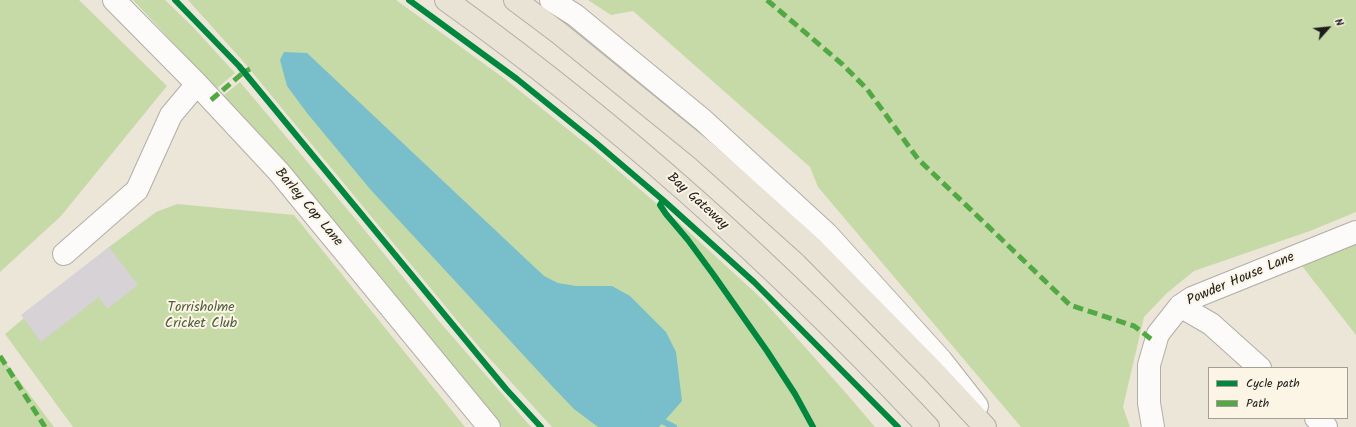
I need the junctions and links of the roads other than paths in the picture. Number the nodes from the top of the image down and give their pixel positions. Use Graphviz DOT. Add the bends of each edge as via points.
graph roads {
  1 [pos="114,0"];
  2 [pos="446,0"];
  3 [pos="515,0"];
  4 [pos="551,0"];
  5 [pos="197,84"];
  6 [pos="1356,232"];
  7 [pos="64,254"];
  8 [pos="1180,306"];
  9 [pos="1259,367"];
  10 [pos="1317,419"];
  11 [pos="489,427"];
  12 [pos="928,427"];
  13 [pos="985,427"];
  14 [pos="994,427"];
  15 [pos="1154,427"];
  16 [pos="1326,427"];
  1 -- 5 [label="street, Barley Cop Lane"];
  2 -- 12 [label="highway, Bay Gateway" via="545,74 678,184 777,274"];
  3 -- 13 [label="highway" via="704,151 811,247"];
  4 -- 14 [label="street" via="575,15 704,120 826,233 941,360"];
  5 -- 7 [label="street" via="171,115 137,190"];
  5 -- 11 [label="street, Barley Cop Lane" via="279,172"];
  6 -- 8 [label="street, Powder House Lane" via="1192,298"];
  8 -- 9 [label="street" via="1211,324"];
  8 -- 15 [label="street, Powder House Lane" via="1158,334 1149,365 1150,403"];
  10 -- 16 [label="street"];
}
